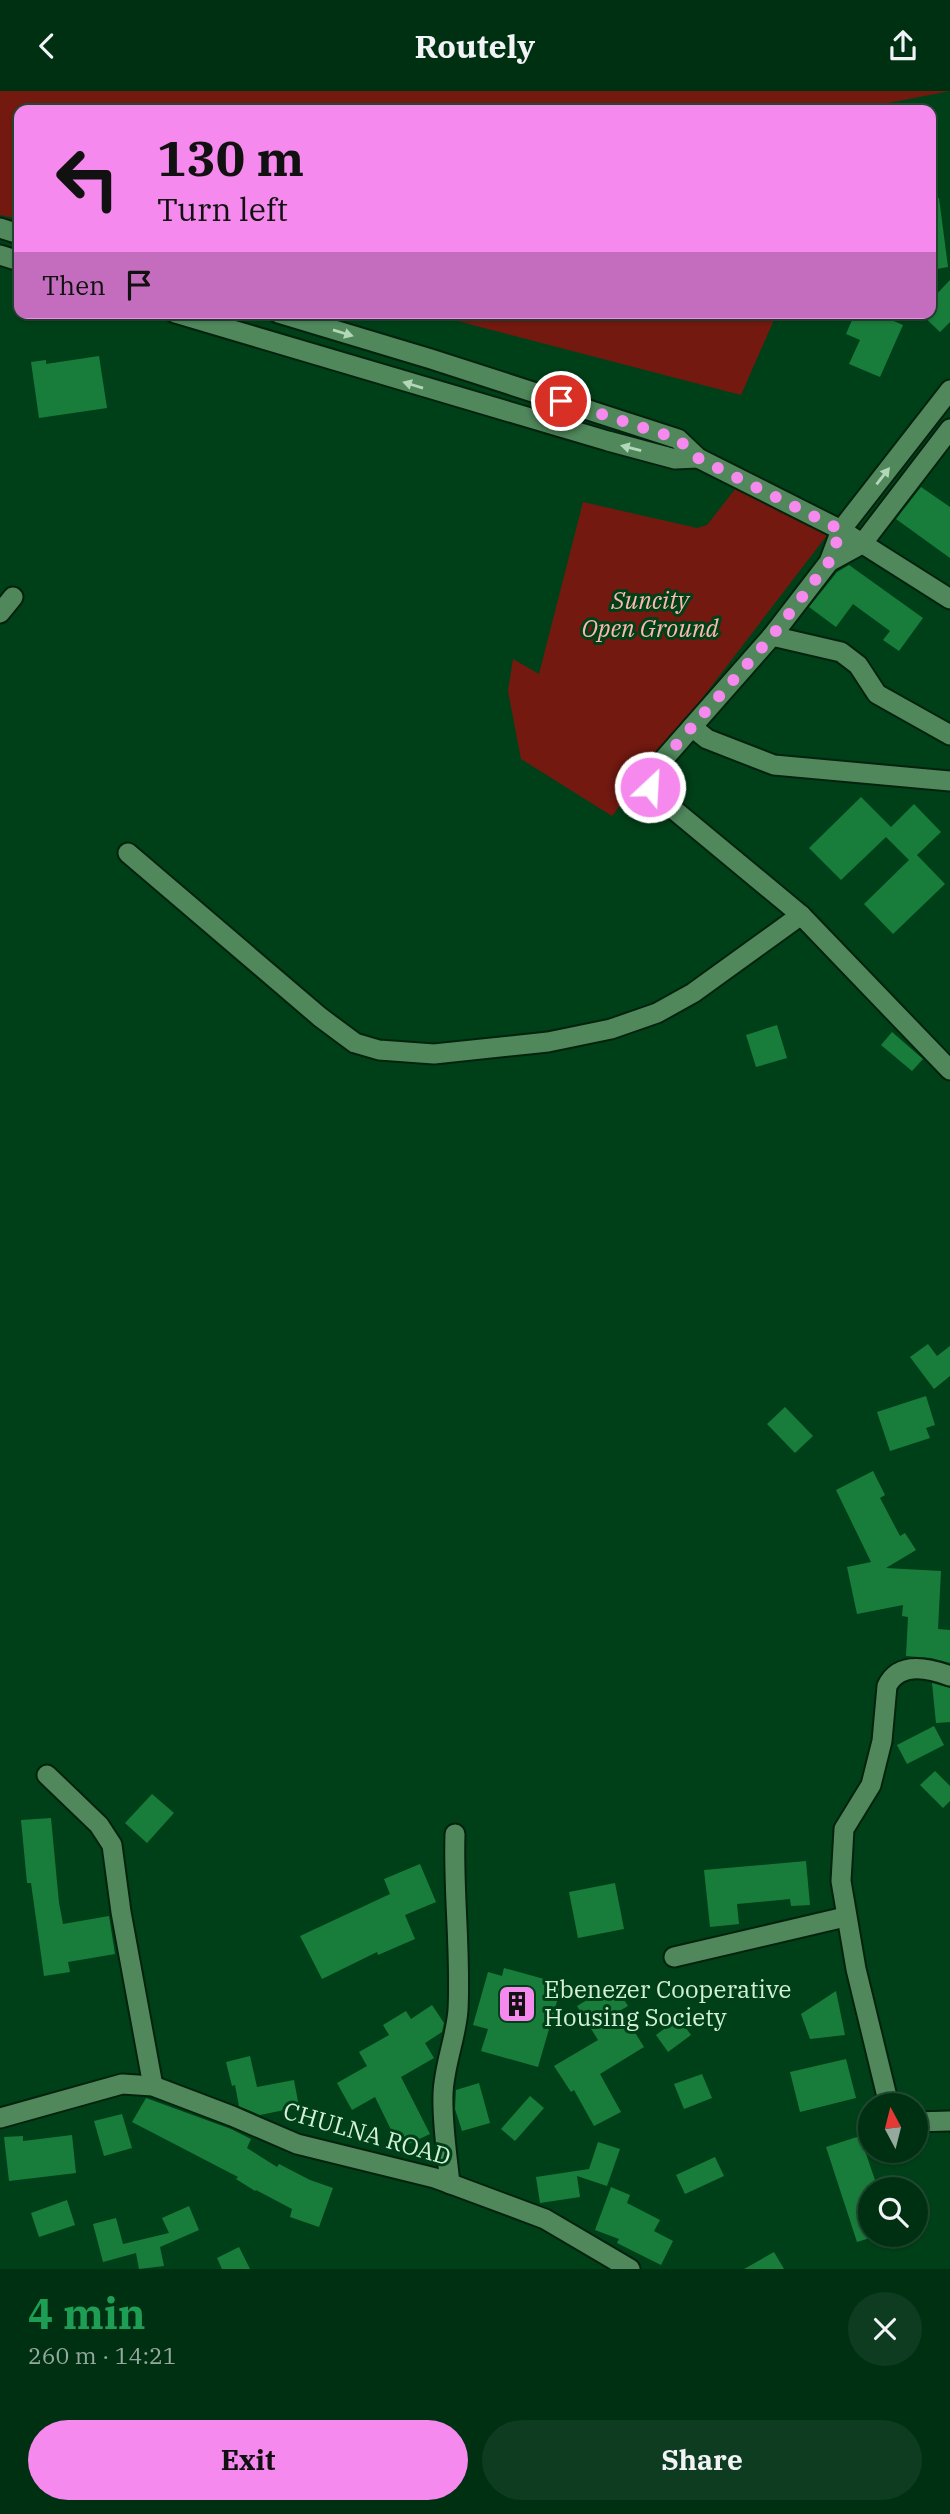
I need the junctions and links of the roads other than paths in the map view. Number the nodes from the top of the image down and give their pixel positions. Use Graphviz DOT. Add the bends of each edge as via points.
graph roads {
  1 [pos="195,319"];
  2 [pos="298,319"];
  3 [pos="950,390"];
  4 [pos="950,429"];
  5 [pos="698,458"];
  6 [pos="841,530"];
  7 [pos="862,544"];
  8 [pos="829,562"];
  9 [pos="13,597"];
  10 [pos="950,599"];
  11 [pos="0,613"];
  12 [pos="772,636"];
  13 [pos="692,727"];
  14 [pos="950,735"];
  15 [pos="950,781"];
  16 [pos="128,853"];
  17 [pos="801,915"];
  18 [pos="950,1070"];
  19 [pos="950,1676"];
  20 [pos="47,1776"];
  21 [pos="455,1834"];
  22 [pos="845,1917"];
  23 [pos="674,1957"];
  24 [pos="153,2086"];
  25 [pos="886,2093"];
  26 [pos="0,2118"];
  27 [pos="950,2121"];
  28 [pos="928,2122"];
  29 [pos="450,2184"];
  30 [pos="630,2269"];
  5 -- 1 [label="street, one-way" via="675,459 608,442"];
  2 -- 5 [label="street, one-way" via="678,439"];
  6 -- 3 [label="street, one-way"];
  4 -- 7 [label="street"];
  5 -- 6 [label="street"];
  6 -- 7 [label="street"];
  6 -- 8 [label="street"];
  7 -- 8 [label="street"];
  7 -- 10 [label="street"];
  8 -- 12 [label="street"];
  9 -- 11 [label="street"];
  12 -- 13 [label="street"];
  12 -- 14 [label="street" via="841,652 858,665 877,694"];
  13 -- 15 [label="street" via="707,739 775,765"];
  13 -- 17 [label="street" via="655,769 650,787"];
  16 -- 17 [label="street" via="320,1017 355,1043 379,1050 434,1054 611,1030 693,993"];
  17 -- 18 [label="street"];
  19 -- 22 [label="street" via="915,1668 900,1672 887,1686 882,1741 871,1784 844,1829 841,1881"];
  20 -- 24 [label="street" via="99,1825 112,1845"];
  21 -- 29 [label="street" via="458,2009 443,2094"];
  22 -- 23 [label="street"];
  22 -- 25 [label="street"];
  24 -- 26 [label="street, CHULNA ROAD" via="122,2084"];
  24 -- 29 [label="street, CHULNA ROAD" via="298,2144"];
  27 -- 28 [label="street"];
  29 -- 30 [label="street, CHULNA ROAD" via="545,2219"];
}
